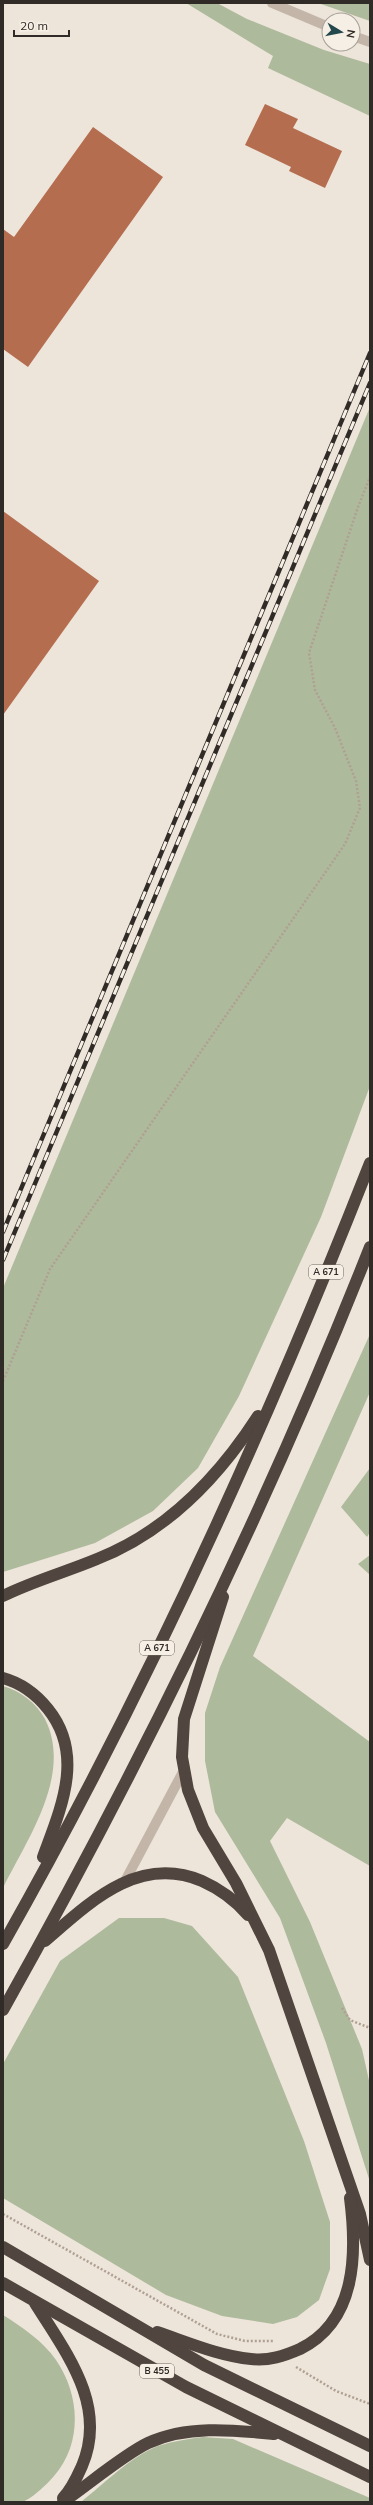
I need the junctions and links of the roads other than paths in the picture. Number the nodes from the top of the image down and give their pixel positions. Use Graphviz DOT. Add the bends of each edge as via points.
graph roads {
  1 [pos="272,3"];
  2 [pos="321,23"];
  3 [pos="370,1162"];
  4 [pos="368,1253"];
  5 [pos="280,1381"];
  6 [pos="238,1552"];
  7 [pos="3,1596"];
  8 [pos="3,1678"];
  9 [pos="184,1770"];
  10 [pos="125,1881"];
  11 [pos="23,1909"];
  12 [pos="256,1924"];
  13 [pos="3,1944"];
  14 [pos="39,1946"];
  15 [pos="3,2010"];
  16 [pos="347,2177"];
  17 [pos="3,2247"];
  18 [pos="370,2260"];
  19 [pos="3,2283"];
  20 [pos="34,2302"];
  21 [pos="133,2325"];
  22 [pos="282,2435"];
  23 [pos="370,2446"];
  24 [pos="370,2477"];
  25 [pos="60,2502"];
  26 [pos="63,2502"];
  1 -- 2 [label="street"];
  3 -- 5 [label="highway, A 671"];
  4 -- 6 [label="highway, A 671" via="310,1392"];
  5 -- 7 [label="highway" via="247,1432 223,1463 189,1502 168,1520 123,1548"];
  5 -- 11 [label="highway, A 671" via="209,1539 124,1715"];
  6 -- 9 [label="highway" via="188,1702 182,1738"];
  6 -- 14 [label="highway, A 671" via="151,1731"];
  8 -- 11 [label="highway" via="27,1689 41,1700 62,1731 67,1749 68,1769 61,1810"];
  9 -- 10 [label="street"];
  9 -- 12 [label="highway" via="200,1822 228,1867"];
  10 -- 12 [label="highway" via="154,1874 174,1874 193,1878 225,1894"];
  10 -- 14 [label="highway" via="88,1904"];
  11 -- 13 [label="highway, A 671"];
  12 -- 16 [label="highway" via="269,1950"];
  14 -- 15 [label="highway, A 671"];
  16 -- 18 [label="highway" via="360,2214"];
  16 -- 21 [label="highway" via="353,2240 350,2285 344,2305 308,2345 286,2355 252,2359 229,2356"];
  17 -- 21 [label="highway, B 455"];
  19 -- 20 [label="highway, B 455"];
  20 -- 22 [label="highway, B 455" via="186,2387"];
  20 -- 25 [label="highway" via="78,2374 89,2406 89,2439 85,2458 76,2480"];
  21 -- 23 [label="highway, B 455" via="204,2365"];
  22 -- 24 [label="highway, B 455"];
  22 -- 26 [label="highway" via="214,2430 166,2437 147,2444"];
}
